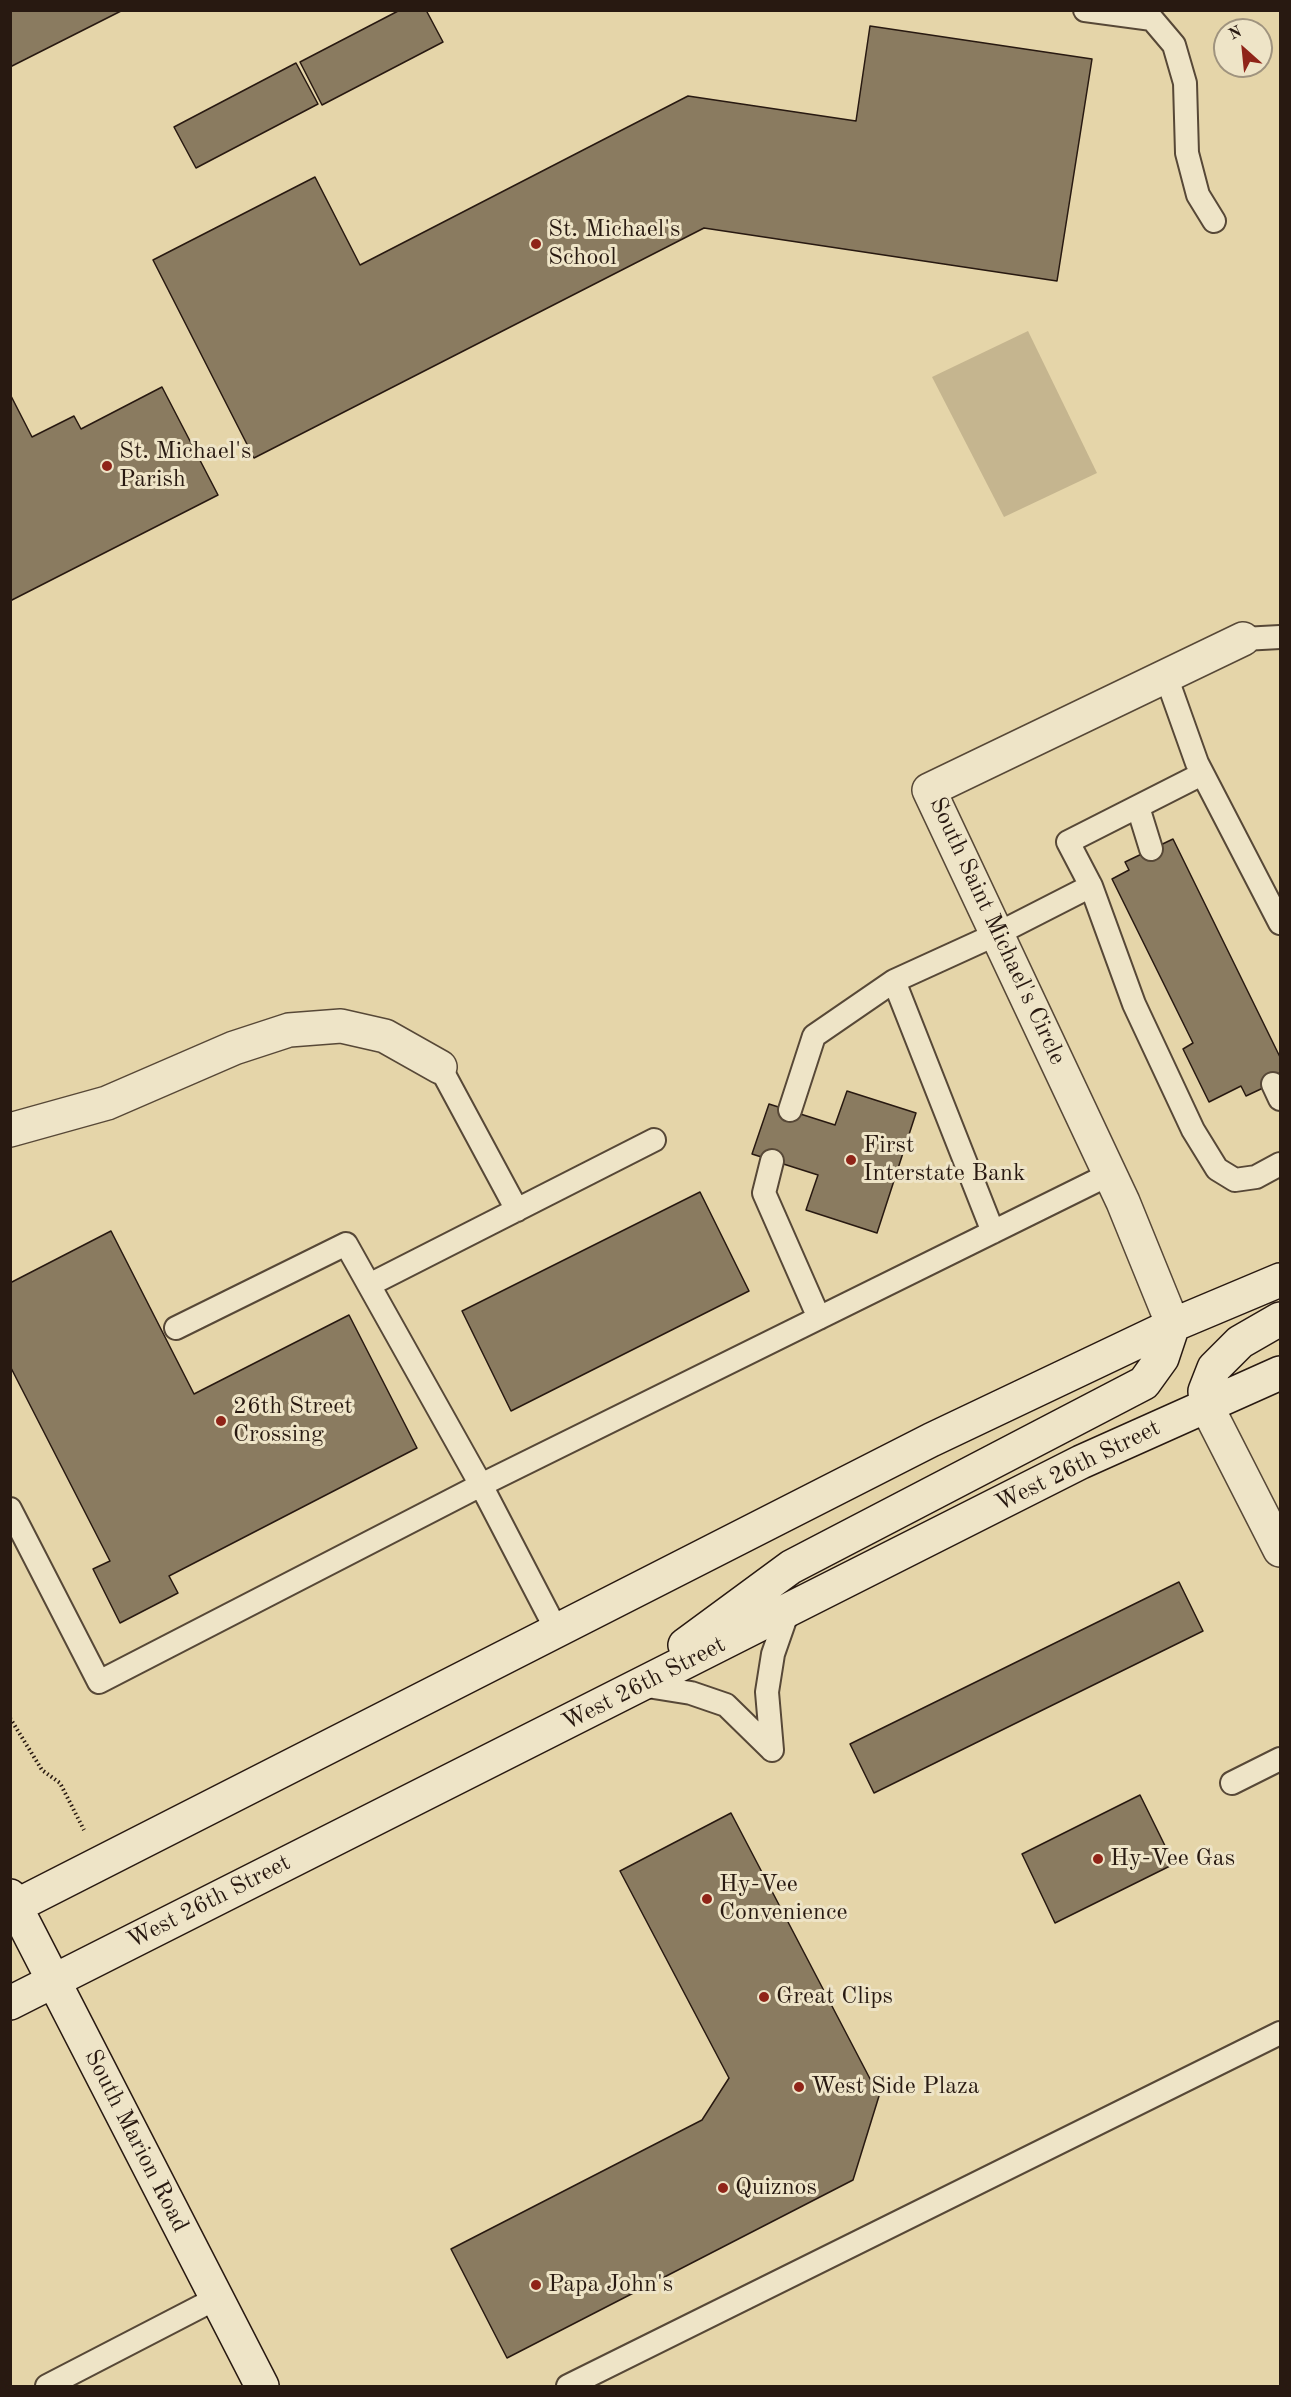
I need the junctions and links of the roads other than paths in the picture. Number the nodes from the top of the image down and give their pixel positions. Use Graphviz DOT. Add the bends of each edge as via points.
graph roads {
  1 [pos="1085,10"];
  2 [pos="1214,221"];
  3 [pos="1281,637"];
  4 [pos="1243,639"];
  5 [pos="1166,676"];
  6 [pos="1202,774"];
  7 [pos="1138,807"];
  8 [pos="1151,849"];
  9 [pos="1091,886"];
  10 [pos="1281,923"];
  11 [pos="997,934"];
  12 [pos="894,981"];
  13 [pos="440,1067"];
  14 [pos="790,1110"];
  15 [pos="10,1130"];
  16 [pos="654,1140"];
  17 [pos="772,1161"];
  18 [pos="1281,1164"];
  19 [pos="1110,1174"];
  20 [pos="517,1210"];
  21 [pos="993,1232"];
  22 [pos="1281,1280"];
  23 [pos="369,1285"];
  24 [pos="819,1318"];
  25 [pos="1281,1318"];
  26 [pos="1173,1325"];
  27 [pos="176,1328"];
  28 [pos="1281,1373"];
  29 [pos="1206,1405"];
  30 [pos="481,1485"];
  31 [pos="10,1509"];
  32 [pos="1281,1550"];
  33 [pos="788,1611"];
  34 [pos="557,1632"];
  35 [pos="641,1685"];
  36 [pos="605,1703"];
  37 [pos="1281,1759"];
  38 [pos="1232,1783"];
  39 [pos="12,1904"];
  40 [pos="53,1980"];
  41 [pos="10,2003"];
  42 [pos="1281,2033"];
  43 [pos="217,2298"];
  44 [pos="47,2386"];
  45 [pos="262,2386"];
  46 [pos="568,2386"];
  1 -- 2 [label="lane" via="1152,19 1174,45 1185,83 1187,153 1198,195"];
  3 -- 4 [label="lane"];
  4 -- 5 [label="main road, South Saint Michael's Circle"];
  5 -- 6 [label="lane"];
  5 -- 11 [label="main road, South Saint Michael's Circle" via="929,790"];
  6 -- 7 [label="lane"];
  6 -- 10 [label="lane"];
  7 -- 8 [label="lane"];
  7 -- 9 [label="lane" via="1068,842"];
  9 -- 11 [label="lane"];
  9 -- 18 [label="lane" via="1134,1004 1216,1169 1235,1180 1257,1177"];
  11 -- 12 [label="lane"];
  11 -- 19 [label="main road, South Saint Michael's Circle"];
  12 -- 14 [label="lane" via="814,1036"];
  12 -- 21 [label="lane"];
  13 -- 15 [label="main road" via="385,1036 341,1026 289,1030 234,1048 107,1103"];
  13 -- 20 [label="lane"];
  16 -- 20 [label="lane"];
  17 -- 24 [label="lane" via="764,1193"];
  19 -- 21 [label="lane"];
  19 -- 26 [label="main road, South Saint Michael's Circle"];
  20 -- 23 [label="lane"];
  21 -- 24 [label="lane"];
  22 -- 26 [label="main road"];
  23 -- 27 [label="lane" via="346,1244"];
  23 -- 30 [label="lane"];
  24 -- 30 [label="lane"];
  25 -- 29 [label="main road" via="1240,1342 1214,1368 1205,1390"];
  26 -- 34 [label="main road" via="931,1440"];
  26 -- 36 [label="main road" via="1162,1358 1144,1383 791,1567"];
  28 -- 29 [label="main road, West 26th Street"];
  29 -- 32 [label="main road"];
  29 -- 33 [label="main road, West 26th Street" via="1081,1462"];
  30 -- 31 [label="lane" via="99,1682"];
  30 -- 34 [label="lane"];
  33 -- 35 [label="main road, West 26th Street"];
  33 -- 35 [label="lane" via="773,1654 766,1692 772,1750 726,1705 691,1693"];
  34 -- 39 [label="main road" via="101,1864"];
  35 -- 36 [label="main road, West 26th Street"];
  36 -- 40 [label="main road, West 26th Street"];
  37 -- 38 [label="lane"];
  39 -- 40 [label="main road, South Marion Road"];
  40 -- 41 [label="main road, West 26th Street"];
  40 -- 43 [label="main road, South Marion Road"];
  42 -- 46 [label="lane"];
  43 -- 44 [label="lane"];
  43 -- 45 [label="main road, South Marion Road"];
}
